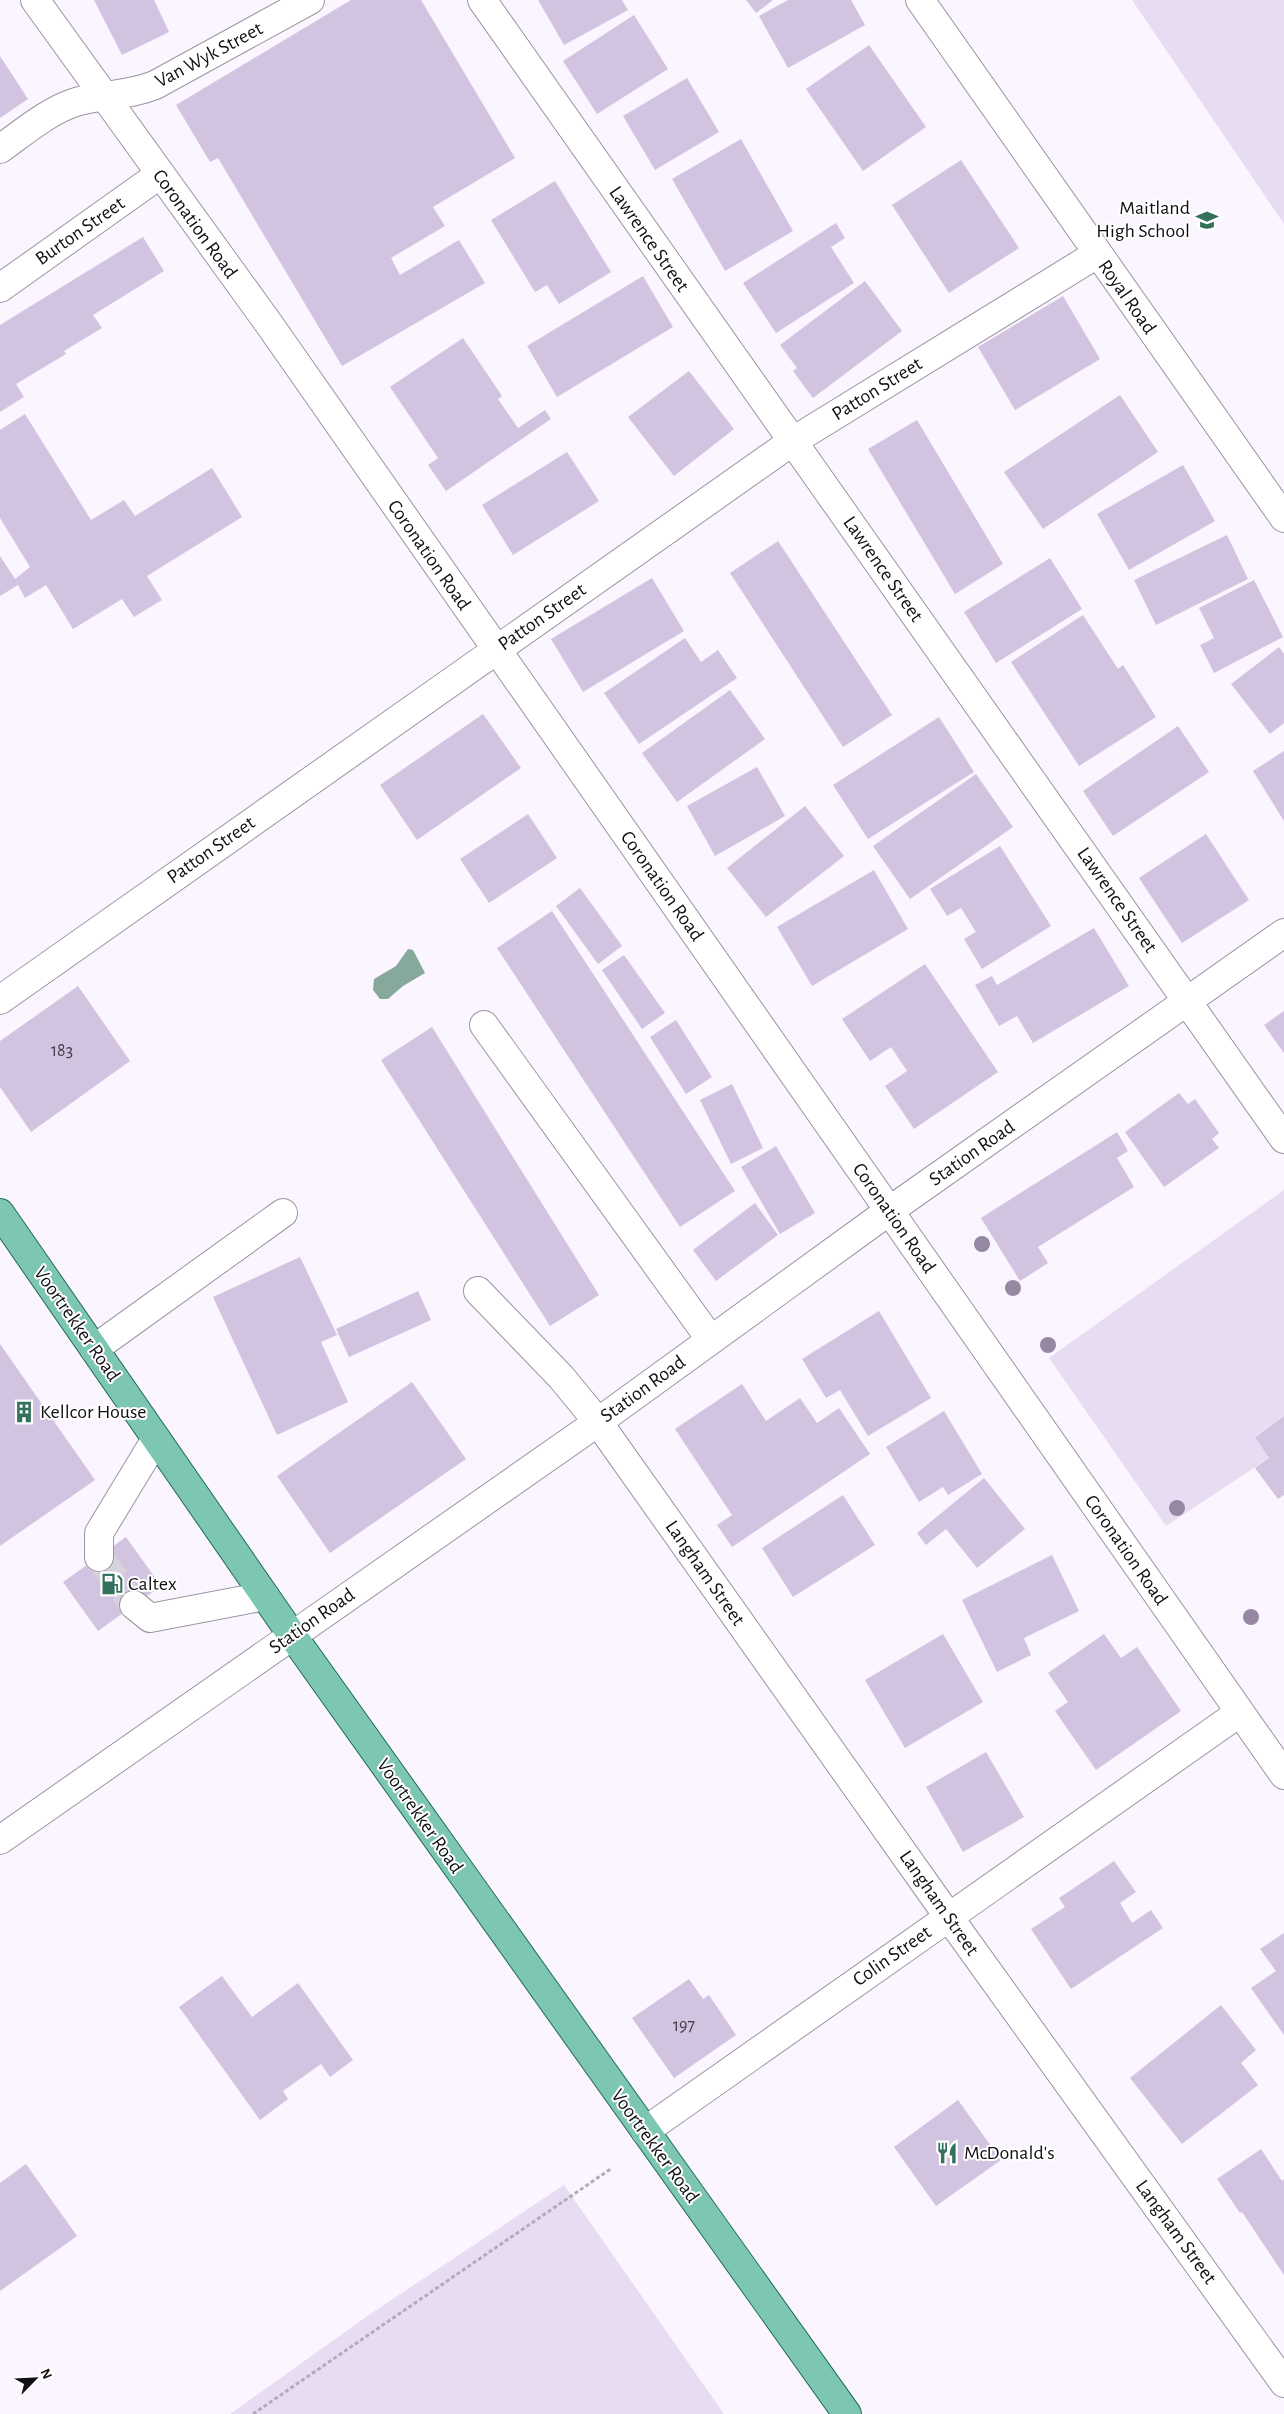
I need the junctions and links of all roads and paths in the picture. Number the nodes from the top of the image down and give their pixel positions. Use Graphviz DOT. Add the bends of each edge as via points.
graph roads {
  1 [pos="35,0"];
  2 [pos="310,0"];
  3 [pos="482,0"];
  4 [pos="920,0"];
  5 [pos="104,97"];
  6 [pos="0,149"];
  7 [pos="159,175"];
  8 [pos="1097,254"];
  9 [pos="0,288"];
  10 [pos="793,441"];
  11 [pos="1284,518"];
  12 [pos="495,649"];
  13 [pos="1284,933"];
  14 [pos="0,1000"];
  15 [pos="1189,1002"];
  16 [pos="484,1025"];
  17 [pos="1284,1139"];
  18 [pos="889,1211"];
  19 [pos="284,1213"];
  20 [pos="0,1214"];
  21 [pos="478,1291"];
  22 [pos="710,1340"];
  23 [pos="94,1348"];
  24 [pos="598,1422"];
  25 [pos="156,1439"];
  26 [pos="99,1557"];
  27 [pos="265,1596"];
  28 [pos="134,1605"];
  29 [pos="292,1635"];
  30 [pos="1239,1713"];
  31 [pos="1284,1775"];
  32 [pos="0,1840"];
  33 [pos="948,1916"];
  34 [pos="644,2131"];
  35 [pos="612,2168"];
  36 [pos="1284,2383"];
  37 [pos="253,2414"];
  38 [pos="847,2414"];
  1 -- 5 [label="street, Coronation Road"];
  2 -- 5 [label="street, Van Wyk Street" via="155,85 135,93"];
  3 -- 10 [label="street, Lawrence Street"];
  4 -- 8 [label="street, Royal Road"];
  5 -- 6 [label="street, Van Wyk Street" via="55,110"];
  5 -- 7 [label="street, Coronation Road"];
  7 -- 9 [label="street, Burton Street"];
  7 -- 12 [label="street, Coronation Road" via="269,324"];
  8 -- 10 [label="street, Patton Street"];
  8 -- 11 [label="street, Royal Road"];
  10 -- 12 [label="street, Patton Street"];
  10 -- 15 [label="street, Lawrence Street"];
  12 -- 14 [label="street, Patton Street"];
  12 -- 18 [label="street, Coronation Road"];
  13 -- 15 [label="street, Station Road"];
  15 -- 17 [label="street, Lawrence Street"];
  15 -- 18 [label="street, Station Road"];
  16 -- 22 [label="street"];
  18 -- 22 [label="street, Station Road"];
  18 -- 30 [label="street, Coronation Road"];
  19 -- 23 [label="street"];
  20 -- 23 [label="main road, Voortrekker Road"];
  21 -- 24 [label="street, Langham Street"];
  22 -- 24 [label="street, Station Road"];
  23 -- 25 [label="main road, Voortrekker Road"];
  24 -- 29 [label="street, Station Road"];
  24 -- 33 [label="street, Langham Street"];
  25 -- 26 [label="street" via="99,1533"];
  25 -- 27 [label="main road, Voortrekker Road"];
  27 -- 28 [label="street" via="150,1618"];
  27 -- 29 [label="main road, Voortrekker Road"];
  29 -- 32 [label="street, Station Road"];
  29 -- 34 [label="main road, Voortrekker Road"];
  30 -- 31 [label="street, Coronation Road"];
  30 -- 33 [label="street, Colin Street"];
  33 -- 34 [label="street, Colin Street"];
  33 -- 36 [label="street, Langham Street"];
  34 -- 38 [label="main road, Voortrekker Road"];
  35 -- 37 [label="path"];
}
